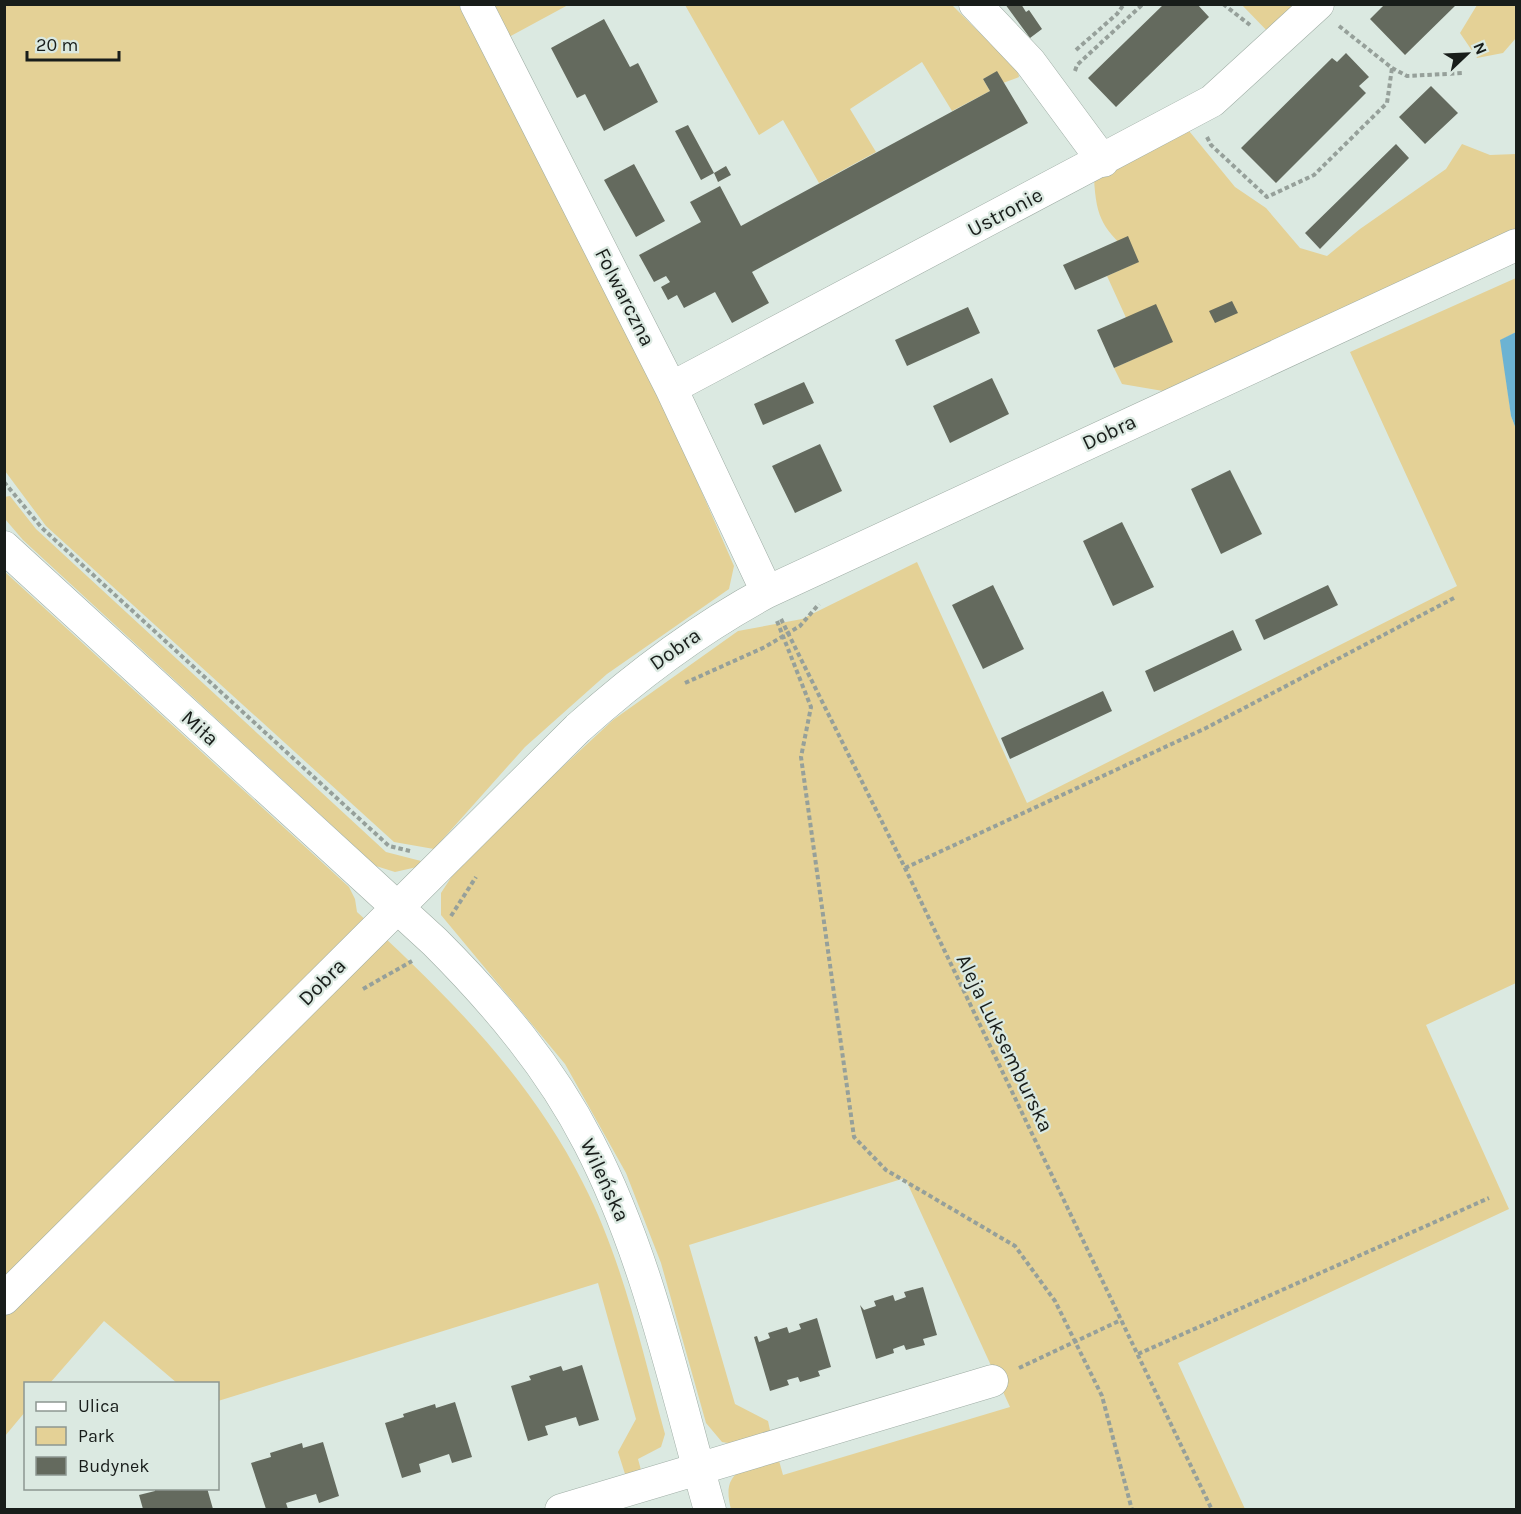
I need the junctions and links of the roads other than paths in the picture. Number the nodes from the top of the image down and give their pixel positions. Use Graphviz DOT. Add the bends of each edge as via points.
graph roads {
  1 [pos="476,4"];
  2 [pos="975,4"];
  3 [pos="1316,6"];
  4 [pos="1103,161"];
  5 [pos="1516,245"];
  6 [pos="671,388"];
  7 [pos="4,547"];
  8 [pos="767,592"];
  9 [pos="397,908"];
  10 [pos="4,1299"];
  11 [pos="992,1381"];
  12 [pos="699,1469"];
  13 [pos="561,1509"];
  14 [pos="710,1509"];
  1 -- 6 [label="street, Folwarczna"];
  2 -- 4 [label="street" via="1030,62"];
  3 -- 4 [label="street, Ustronie" via="1212,101"];
  4 -- 6 [label="street, Ustronie"];
  5 -- 8 [label="street, Dobra"];
  6 -- 8 [label="street, Folwarczna"];
  7 -- 9 [label="street, Miła"];
  8 -- 9 [label="street, Dobra" via="702,629 617,693"];
  9 -- 10 [label="street, Dobra"];
  9 -- 12 [label="street, Wileńska" via="501,1012 558,1090 589,1142 637,1255"];
  11 -- 12 [label="street"];
  12 -- 13 [label="street"];
  12 -- 14 [label="street, Wileńska"];
}
